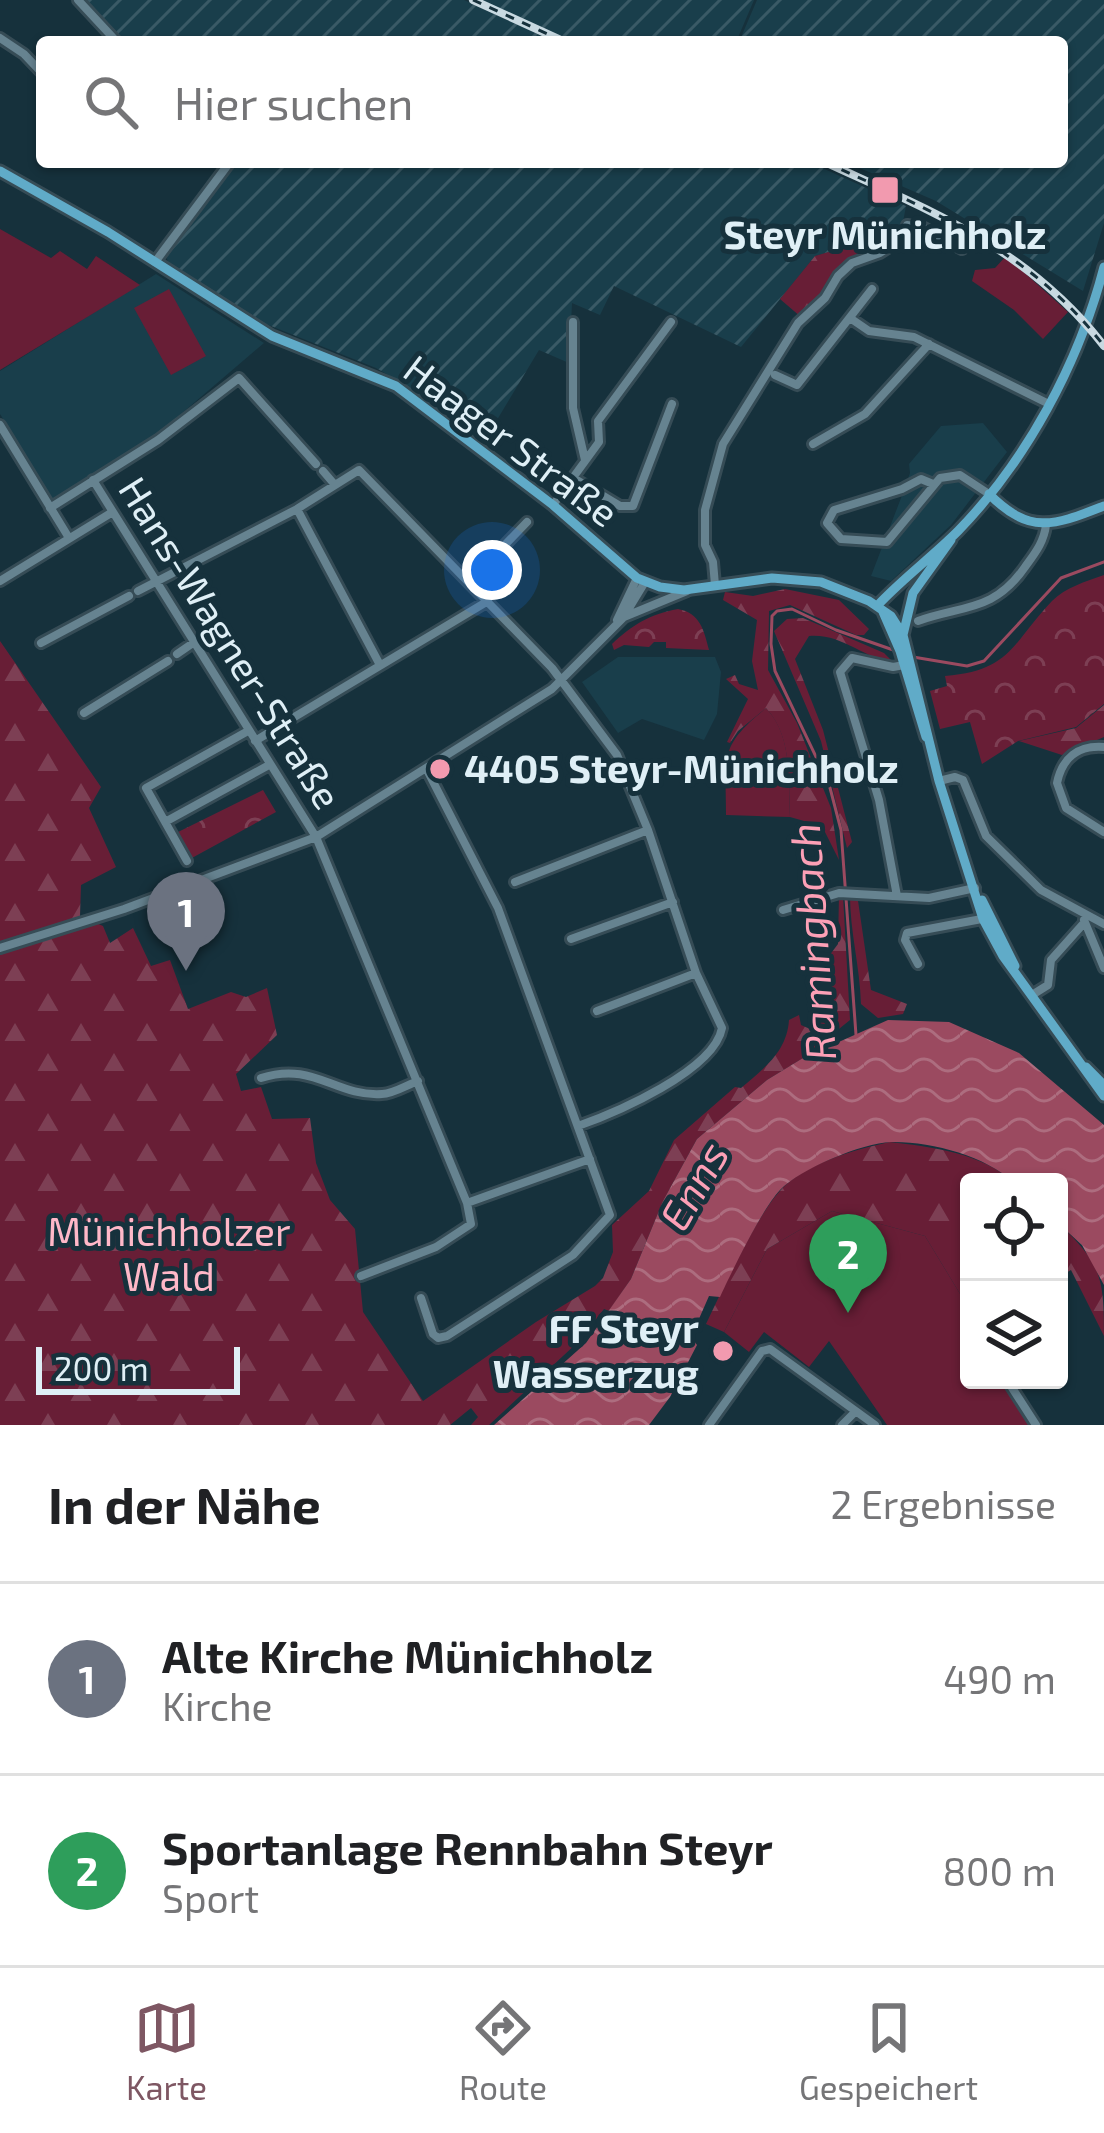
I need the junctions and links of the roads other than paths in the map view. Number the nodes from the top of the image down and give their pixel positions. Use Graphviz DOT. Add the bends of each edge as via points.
graph roads {
  1 [pos="79,0"];
  2 [pos="112,36"];
  3 [pos="0,38"];
  4 [pos="36,67"];
  5 [pos="226,168"];
  6 [pos="0,171"];
  7 [pos="962,249"];
  8 [pos="155,262"];
  9 [pos="1104,267"];
  10 [pos="872,290"];
  11 [pos="850,318"];
  12 [pos="573,322"];
  13 [pos="671,322"];
  14 [pos="929,344"];
  15 [pos="775,376"];
  16 [pos="672,404"];
  17 [pos="1049,404"];
  18 [pos="0,425"];
  19 [pos="813,444"];
  20 [pos="585,462"];
  21 [pos="575,478"];
  22 [pos="93,480"];
  23 [pos="933,484"];
  24 [pos="335,485"];
  25 [pos="989,494"];
  26 [pos="553,505"];
  27 [pos="1104,506"];
  28 [pos="50,508"];
  29 [pos="297,509"];
  30 [pos="111,513"];
  31 [pos="527,521"];
  32 [pos="1046,525"];
  33 [pos="955,533"];
  34 [pos="69,538"];
  35 [pos="641,579"];
  36 [pos="470,580"];
  37 [pos="0,581"];
  38 [pos="155,581"];
  39 [pos="715,586"];
  40 [pos="695,589"];
  41 [pos="913,593"];
  42 [pos="488,601"];
  43 [pos="880,609"];
  44 [pos="620,620"];
  45 [pos="918,621"];
  46 [pos="903,634"];
  47 [pos="41,643"];
  48 [pos="193,644"];
  49 [pos="177,654"];
  50 [pos="168,661"];
  51 [pos="906,664"];
  52 [pos="380,665"];
  53 [pos="562,680"];
  54 [pos="84,712"];
  55 [pos="286,722"];
  56 [pos="273,730"];
  57 [pos="248,731"];
  58 [pos="255,741"];
  59 [pos="1104,747"];
  60 [pos="269,764"];
  61 [pos="427,770"];
  62 [pos="939,781"];
  63 [pos="165,823"];
  64 [pos="648,830"];
  65 [pos="1104,832"];
  66 [pos="316,837"];
  67 [pos="187,861"];
  68 [pos="193,871"];
  69 [pos="198,882"];
  70 [pos="975,888"];
  71 [pos="491,892"];
  72 [pos="897,896"];
  73 [pos="673,902"];
  74 [pos="783,910"];
  75 [pos="987,917"];
  76 [pos="1083,918"];
  77 [pos="1104,924"];
  78 [pos="571,939"];
  79 [pos="0,948"];
  80 [pos="918,964"];
  81 [pos="1104,968"];
  82 [pos="696,974"];
  83 [pos="1032,995"];
  84 [pos="597,1011"];
  85 [pos="1077,1059"];
  86 [pos="261,1078"];
  87 [pos="418,1082"];
  88 [pos="1104,1084"];
  89 [pos="1104,1096"];
  90 [pos="578,1126"];
  91 [pos="590,1159"];
  92 [pos="467,1204"];
  93 [pos="361,1276"];
  94 [pos="421,1298"];
  95 [pos="1013,1389"];
  96 [pos="855,1412"];
  97 [pos="709,1425"];
  98 [pos="842,1425"];
  99 [pos="874,1425"];
  100 [pos="1036,1425"];
  1 -- 2 [label="street"];
  3 -- 4 [label="street"];
  5 -- 8 [label="street"];
  6 -- 8 [label="main road, Haager Straße"];
  7 -- 39 [label="street" via="907,225 903,238 844,268 798,323 717,455 705,510"];
  8 -- 26 [label="main road, Haager Straße" via="272,336 396,386"];
  9 -- 17 [label="main road"];
  10 -- 11 [label="street"];
  11 -- 14 [label="street" via="869,331"];
  11 -- 15 [label="street" via="796,385"];
  12 -- 20 [label="street" via="573,408"];
  13 -- 20 [label="street" via="598,422 599,442"];
  14 -- 17 [label="street"];
  14 -- 19 [label="street" via="865,414"];
  16 -- 21 [label="street" via="633,506"];
  17 -- 25 [label="main road"];
  18 -- 28 [label="street"];
  20 -- 21 [label="street"];
  21 -- 26 [label="street"];
  22 -- 24 [label="street" via="239,378"];
  22 -- 28 [label="street"];
  22 -- 30 [label="street, Hans-Wagner-Straße"];
  23 -- 23 [label="street" via="921,479 834,510 830,529 841,538 888,542"];
  23 -- 25 [label="street" via="960,475"];
  24 -- 29 [label="street"];
  24 -- 36 [label="street" via="359,470"];
  25 -- 32 [label="main road"];
  25 -- 33 [label="main road"];
  26 -- 35 [label="main road, Haager Straße"];
  27 -- 32 [label="main road"];
  28 -- 34 [label="street"];
  29 -- 38 [label="street"];
  29 -- 52 [label="street"];
  30 -- 34 [label="street"];
  30 -- 38 [label="street, Hans-Wagner-Straße"];
  31 -- 36 [label="street"];
  32 -- 45 [label="street" via="1028,564 993,601"];
  33 -- 41 [label="main road"];
  33 -- 43 [label="main road"];
  34 -- 37 [label="street"];
  35 -- 40 [label="main road"];
  35 -- 44 [label="street"];
  36 -- 42 [label="street"];
  38 -- 47 [label="street"];
  38 -- 48 [label="street, Hans-Wagner-Straße"];
  39 -- 40 [label="main road"];
  39 -- 43 [label="main road" via="805,579"];
  40 -- 44 [label="street"];
  41 -- 43 [label="main road" via="895,610"];
  41 -- 46 [label="main road"];
  42 -- 52 [label="street"];
  42 -- 53 [label="street"];
  43 -- 46 [label="main road"];
  43 -- 51 [label="main road"];
  44 -- 53 [label="street"];
  46 -- 51 [label="main road"];
  48 -- 49 [label="street"];
  48 -- 57 [label="street, Hans-Wagner-Straße"];
  50 -- 54 [label="street"];
  51 -- 62 [label="main road"];
  51 -- 72 [label="street" via="852,658 840,672 879,800"];
  52 -- 55 [label="street"];
  53 -- 61 [label="street"];
  53 -- 64 [label="street" via="626,769"];
  56 -- 58 [label="street"];
  57 -- 58 [label="street, Hans-Wagner-Straße"];
  57 -- 63 [label="street" via="146,788"];
  58 -- 60 [label="street, Hans-Wagner-Straße"];
  59 -- 65 [label="street" via="1067,757 1057,783 1066,808"];
  60 -- 63 [label="street"];
  60 -- 66 [label="street, Hans-Wagner-Straße"];
  61 -- 66 [label="street"];
  61 -- 71 [label="street"];
  62 -- 70 [label="main road"];
  62 -- 76 [label="street" via="963,780 986,836"];
  63 -- 67 [label="street"];
  64 -- 71 [label="street"];
  64 -- 73 [label="street"];
  66 -- 69 [label="street"];
  66 -- 87 [label="street, Hans-Wagner-Straße"];
  68 -- 69 [label="street"];
  69 -- 79 [label="street"];
  70 -- 72 [label="street"];
  70 -- 75 [label="main road"];
  71 -- 90 [label="street"];
  72 -- 74 [label="street" via="839,893"];
  73 -- 78 [label="street"];
  73 -- 82 [label="street"];
  75 -- 80 [label="street" via="907,933"];
  75 -- 83 [label="main road"];
  76 -- 77 [label="street"];
  76 -- 81 [label="street"];
  76 -- 83 [label="street" via="1052,960 1048,985"];
  82 -- 84 [label="street"];
  82 -- 90 [label="street" via="721,1038 654,1092"];
  83 -- 85 [label="main road"];
  85 -- 88 [label="main road"];
  85 -- 89 [label="main road"];
  86 -- 87 [label="street" via="307,1073 383,1095"];
  87 -- 92 [label="street, Hans-Wagner-Straße"];
  90 -- 91 [label="street"];
  91 -- 92 [label="street"];
  91 -- 94 [label="street" via="610,1215 572,1255 438,1338"];
  92 -- 93 [label="street" via="471,1224"];
  95 -- 100 [label="street"];
  96 -- 97 [label="street" via="767,1349"];
  96 -- 98 [label="street"];
  96 -- 99 [label="street"];
}
